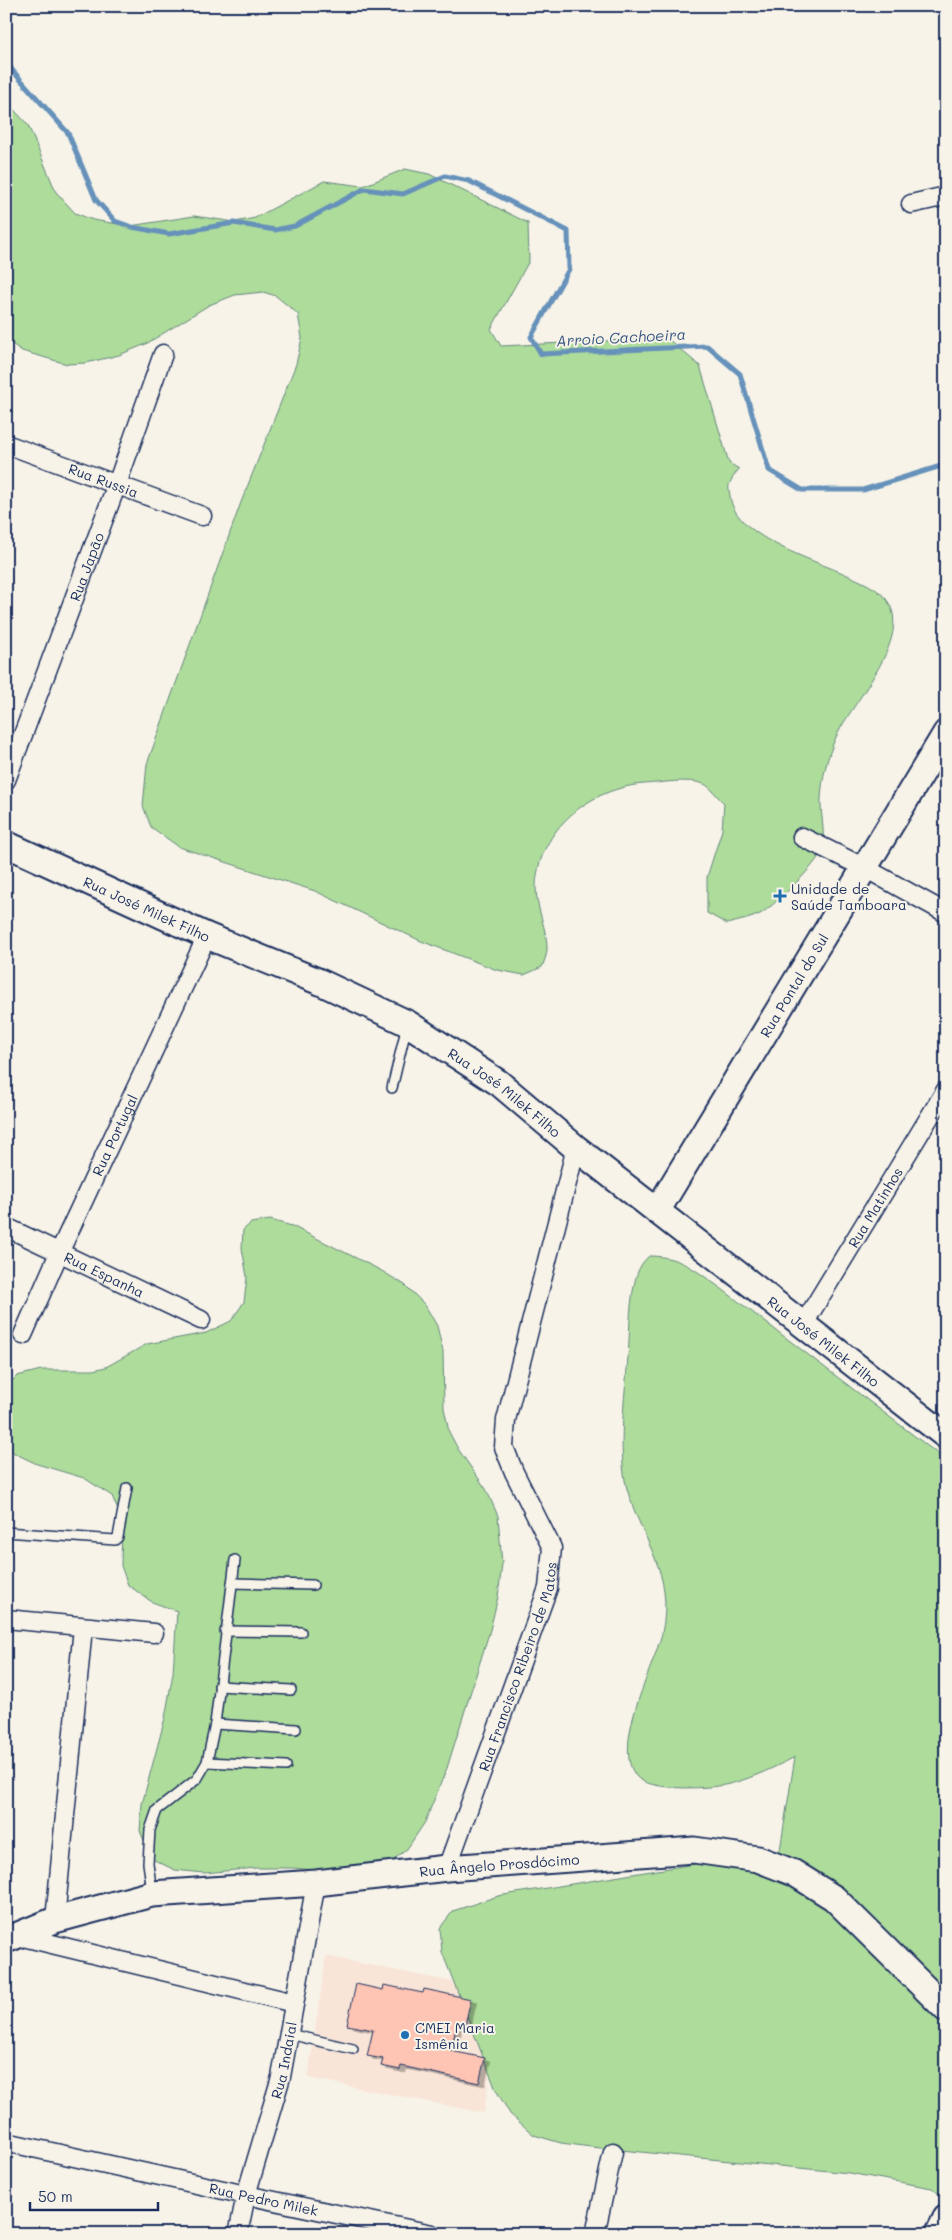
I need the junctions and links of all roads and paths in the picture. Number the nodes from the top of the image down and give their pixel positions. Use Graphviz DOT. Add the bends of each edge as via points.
graph roads {
  1 [pos="946,196"];
  2 [pos="911,204"];
  3 [pos="162,354"];
  4 [pos="6,444"];
  5 [pos="117,484"];
  6 [pos="202,516"];
  7 [pos="946,733"];
  8 [pos="6,780"];
  9 [pos="802,837"];
  10 [pos="6,844"];
  11 [pos="865,868"];
  12 [pos="946,914"];
  13 [pos="207,936"];
  14 [pos="407,1023"];
  15 [pos="392,1088"];
  16 [pos="946,1090"];
  17 [pos="576,1148"];
  18 [pos="658,1211"];
  19 [pos="6,1228"];
  20 [pos="59,1253"];
  21 [pos="201,1320"];
  22 [pos="803,1324"];
  23 [pos="23,1335"];
  24 [pos="946,1436"];
  25 [pos="127,1488"];
  26 [pos="6,1532"];
  27 [pos="235,1560"];
  28 [pos="232,1583"];
  29 [pos="313,1586"];
  30 [pos="6,1618"];
  31 [pos="83,1627"];
  32 [pos="225,1632"];
  33 [pos="301,1632"];
  34 [pos="154,1633"];
  35 [pos="219,1686"];
  36 [pos="291,1690"];
  37 [pos="215,1724"];
  38 [pos="296,1729"];
  39 [pos="207,1762"];
  40 [pos="286,1766"];
  41 [pos="448,1868"];
  42 [pos="316,1883"];
  43 [pos="152,1894"];
  44 [pos="55,1920"];
  45 [pos="12,1938"];
  46 [pos="294,2003"];
  47 [pos="946,2008"];
  48 [pos="289,2034"];
  49 [pos="353,2049"];
  50 [pos="6,2142"];
  51 [pos="613,2152"];
  52 [pos="246,2195"];
  53 [pos="946,2218"];
  54 [pos="238,2234"];
  55 [pos="432,2234"];
  56 [pos="595,2234"];
  57 [pos="938,2234"];
  1 -- 2 [label="street"];
  3 -- 5 [label="street, Rua Japão"];
  4 -- 5 [label="street, Rua Russia"];
  5 -- 6 [label="street, Rua Russia"];
  5 -- 8 [label="street, Rua Japão"];
  7 -- 11 [label="street, Rua Pontal do Sul"];
  9 -- 11 [label="street"];
  10 -- 13 [label="street, Rua José Milek Filho"];
  11 -- 12 [label="street"];
  11 -- 18 [label="street, Rua Pontal do Sul"];
  13 -- 14 [label="street, Rua José Milek Filho" via="320,982"];
  13 -- 20 [label="street, Rua Portugal"];
  14 -- 15 [label="lane"];
  14 -- 17 [label="street, Rua José Milek Filho" via="499,1083"];
  16 -- 22 [label="street, Rua Matinhos"];
  17 -- 18 [label="street, Rua José Milek Filho"];
  17 -- 41 [label="street, Rua Francisco Ribeiro de Matos" via="506,1420 504,1447 552,1548 548,1588"];
  18 -- 22 [label="street, Rua José Milek Filho"];
  19 -- 20 [label="street, Rua Espanha"];
  20 -- 21 [label="street, Rua Espanha"];
  20 -- 23 [label="street, Rua Portugal"];
  22 -- 24 [label="street, Rua José Milek Filho"];
  25 -- 26 [label="lane" via="115,1540"];
  27 -- 28 [label="lane"];
  28 -- 29 [label="lane"];
  28 -- 32 [label="lane"];
  30 -- 31 [label="street"];
  31 -- 34 [label="street"];
  31 -- 44 [label="street"];
  32 -- 33 [label="lane"];
  32 -- 35 [label="lane"];
  35 -- 36 [label="lane"];
  35 -- 37 [label="lane"];
  37 -- 38 [label="lane"];
  37 -- 39 [label="lane"];
  39 -- 40 [label="lane"];
  39 -- 43 [label="lane" via="197,1779 157,1810 150,1830 148,1863"];
  41 -- 42 [label="street, Rua Ângelo Prosdócimo"];
  41 -- 47 [label="street, Rua Ângelo Prosdócimo" via="694,1850 758,1860 794,1873 834,1898"];
  42 -- 43 [label="street, Rua Ângelo Prosdócimo"];
  42 -- 46 [label="street, Rua Indaial"];
  43 -- 44 [label="street, Rua Ângelo Prosdócimo"];
  44 -- 45 [label="street, Rua Ângelo Prosdócimo"];
  45 -- 46 [label="street"];
  46 -- 48 [label="street, Rua Indaial"];
  48 -- 49 [label="lane"];
  48 -- 52 [label="street, Rua Indaial" via="281,2077"];
  50 -- 52 [label="street, Rua Pedro Milek"];
  51 -- 56 [label="street"];
  52 -- 54 [label="street, Rua Indaial"];
  52 -- 55 [label="street, Rua Pedro Milek"];
  53 -- 57 [label="street"];
}
